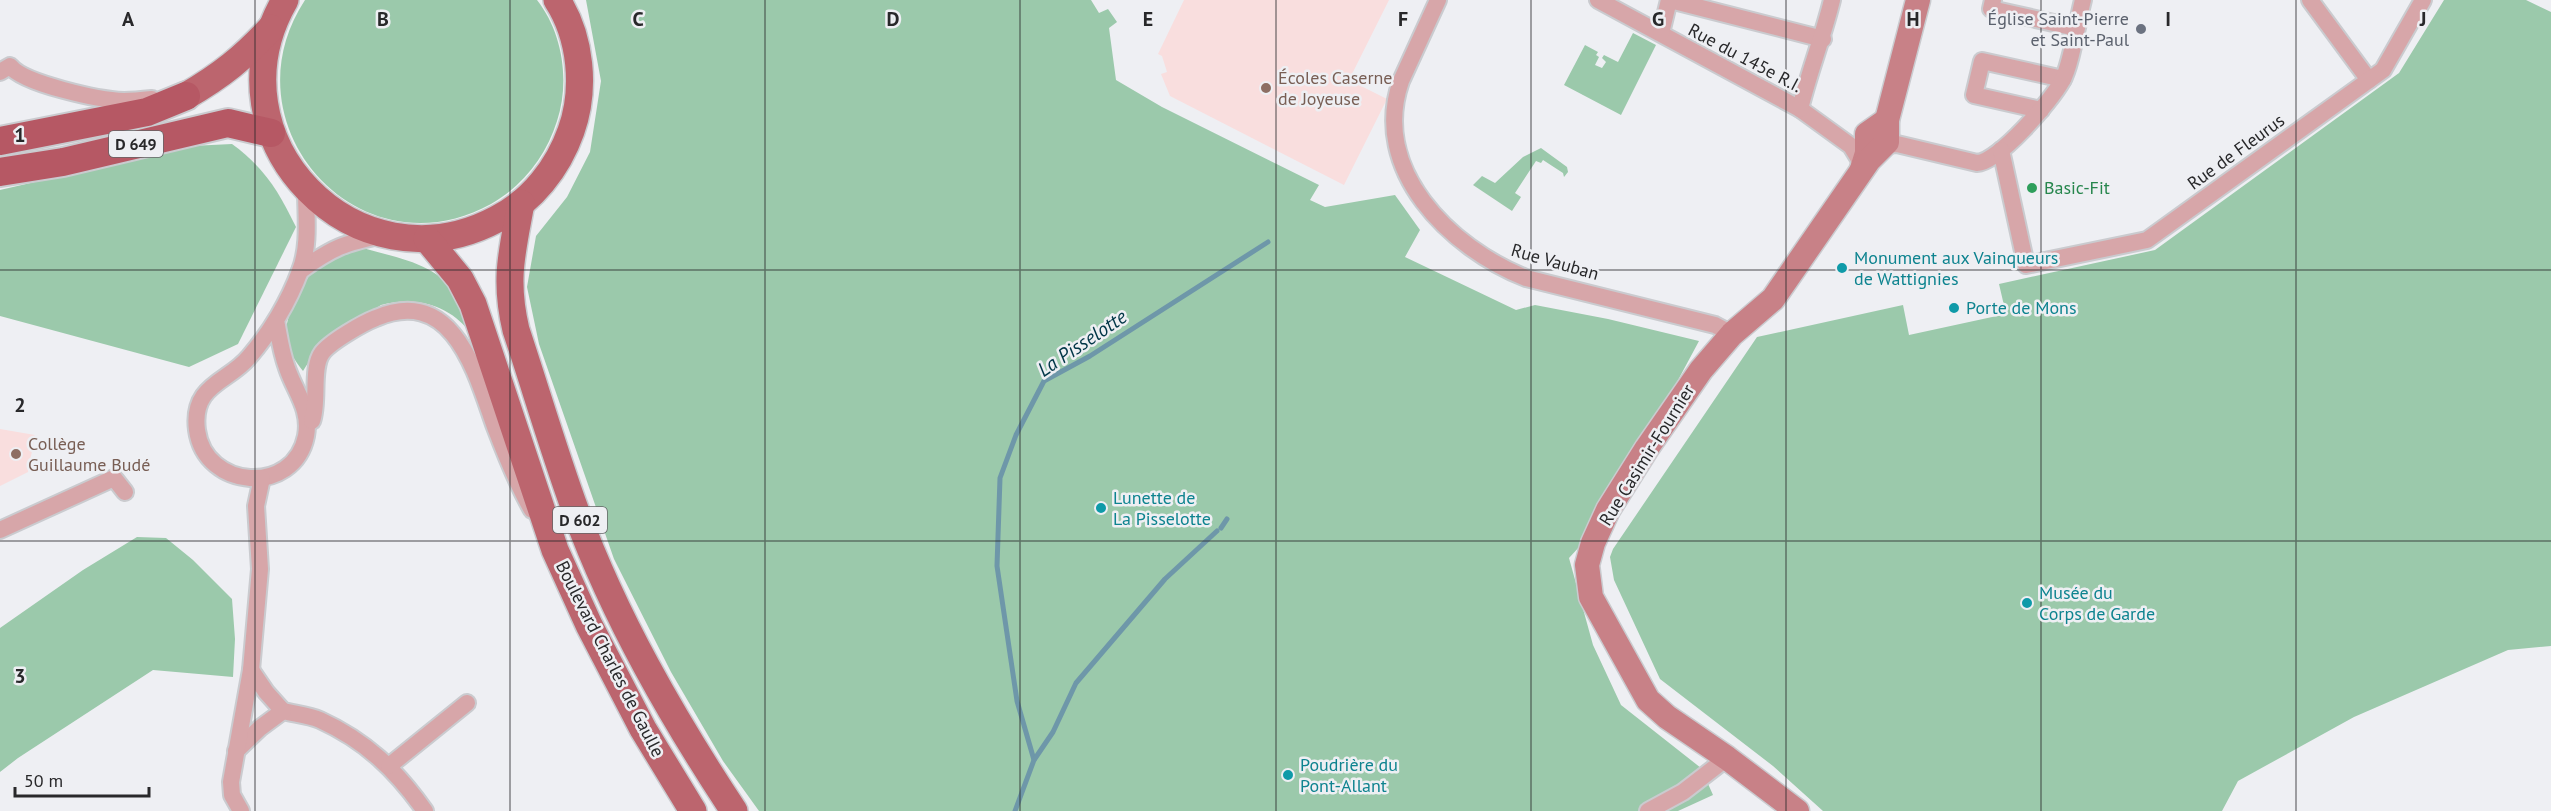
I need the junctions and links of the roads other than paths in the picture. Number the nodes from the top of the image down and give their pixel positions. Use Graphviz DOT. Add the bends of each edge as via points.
graph roads {
  1 [pos="285,0"];
  2 [pos="1438,0"];
  3 [pos="1670,0"];
  4 [pos="1832,0"];
  5 [pos="1918,0"];
  6 [pos="1993,0"];
  7 [pos="2083,0"];
  8 [pos="2310,0"];
  9 [pos="2423,0"];
  10 [pos="1601,1"];
  11 [pos="560,2"];
  12 [pos="272,27"];
  13 [pos="2076,28"];
  14 [pos="1661,33"];
  15 [pos="1823,39"];
  16 [pos="5,69"];
  17 [pos="2063,79"];
  18 [pos="2369,80"];
  19 [pos="186,96"];
  20 [pos="1800,109"];
  21 [pos="2041,110"];
  22 [pos="271,133"];
  23 [pos="1882,136"];
  24 [pos="1840,138"];
  25 [pos="0,141"];
  26 [pos="2001,150"];
  27 [pos="1861,171"];
  28 [pos="0,172"];
  29 [pos="306,190"];
  30 [pos="522,203"];
  31 [pos="384,235"];
  32 [pos="426,239"];
  33 [pos="300,271"];
  34 [pos="276,320"];
  35 [pos="1732,334"];
  36 [pos="306,438"];
  37 [pos="262,478"];
  38 [pos="125,492"];
  39 [pos="0,530"];
  40 [pos="555,550"];
  41 [pos="251,670"];
  42 [pos="467,703"];
  43 [pos="283,711"];
  44 [pos="236,751"];
  45 [pos="1727,758"];
  46 [pos="388,766"];
  47 [pos="1761,784"];
  48 [pos="237,809"];
  49 [pos="1651,810"];
  50 [pos="425,811"];
  51 [pos="693,811"];
  52 [pos="734,811"];
  53 [pos="1779,811"];
  54 [pos="1797,811"];
  1 -- 12 [label="main road"];
  2 -- 35 [label="street, Rue Vauban" via="1397,93 1395,115 1399,151 1420,200 1430,213 1463,242 1505,270 1715,325"];
  3 -- 14 [label="street"];
  3 -- 15 [label="street"];
  4 -- 15 [label="street"];
  5 -- 23 [label="main road"];
  6 -- 13 [label="street" via="1991,9"];
  7 -- 13 [label="street"];
  8 -- 18 [label="street"];
  9 -- 18 [label="street, Rue de Fleurus" via="2383,70"];
  10 -- 14 [label="street, Rue du 145e R.I."];
  11 -- 30 [label="main road" via="577,50 579,99 566,146 544,180"];
  12 -- 19 [label="main road, D 649" via="245,56"];
  12 -- 22 [label="main road" via="262,80"];
  13 -- 17 [label="street"];
  14 -- 20 [label="street, Rue du 145e R.I."];
  15 -- 20 [label="street"];
  16 -- 19 [label="street" via="92,97 124,101"];
  17 -- 21 [label="street"];
  17 -- 21 [label="street" via="1982,61 1974,95"];
  18 -- 26 [label="street, Rue de Fleurus" via="2147,240 2026,265"];
  19 -- 25 [label="highway, D 649" via="147,112"];
  20 -- 24 [label="street, Rue du 145e R.I."];
  21 -- 26 [label="street"];
  22 -- 28 [label="highway, D 649" via="228,123 63,162"];
  22 -- 29 [label="main road"];
  23 -- 24 [label="street"];
  23 -- 26 [label="street" via="1977,163 1989,160"];
  23 -- 27 [label="main road"];
  24 -- 27 [label="street, Rue du 145e R.I." via="1855,151"];
  27 -- 35 [label="main road, Rue Casimir-Fournier" via="1773,299"];
  29 -- 31 [label="main road" via="355,225"];
  29 -- 33 [label="street" via="306,246"];
  30 -- 32 [label="main road" via="486,225"];
  30 -- 52 [label="main road, Boulevard Charles de Gaulle / D 602" via="508,278 510,305 576,513 619,612 673,715"];
  31 -- 32 [label="main road"];
  31 -- 33 [label="street" via="346,243"];
  32 -- 40 [label="main road, Boulevard Charles de Gaulle / D 602" via="460,279 473,304"];
  33 -- 34 [label="street"];
  34 -- 36 [label="street" via="282,353 304,402"];
  34 -- 37 [label="street" via="250,357 213,384 201,401 197,428 207,456 226,472 243,478"];
  35 -- 45 [label="main road, Rue Casimir-Fournier" via="1701,370 1620,490 1593,543 1587,565 1591,597 1648,700"];
  36 -- 37 [label="street" via="290,465"];
  36 -- 40 [label="street" via="314,416 322,354 383,315 410,312 437,320 451,331 472,362 516,482"];
  37 -- 41 [label="street" via="256,506 260,569"];
  38 -- 39 [label="street" via="114,478"];
  40 -- 51 [label="main road, Boulevard Charles de Gaulle / D 602" via="643,729"];
  41 -- 43 [label="street"];
  41 -- 44 [label="street"];
  42 -- 46 [label="street"];
  43 -- 44 [label="street"];
  43 -- 46 [label="street" via="318,719 368,747"];
  44 -- 48 [label="street" via="231,782"];
  45 -- 47 [label="main road, Rue Casimir-Fournier"];
  45 -- 49 [label="street" via="1683,792"];
  46 -- 50 [label="street"];
  47 -- 53 [label="main road"];
  47 -- 54 [label="main road, Rue Casimir-Fournier"];
}
